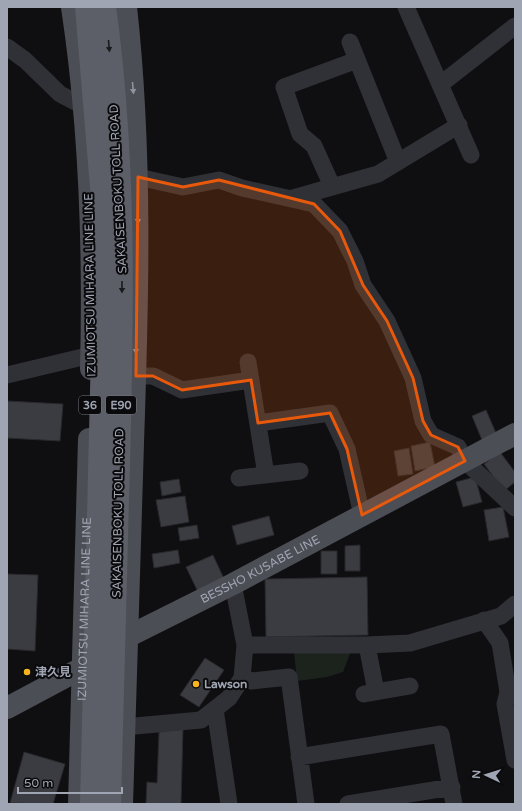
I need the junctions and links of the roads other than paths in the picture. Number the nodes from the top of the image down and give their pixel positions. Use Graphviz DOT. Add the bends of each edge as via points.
graph roads {
  1 [pos="72,7"];
  2 [pos="86,7"];
  3 [pos="105,7"];
  4 [pos="126,7"];
  5 [pos="408,7"];
  6 [pos="515,26"];
  7 [pos="350,42"];
  8 [pos="7,47"];
  9 [pos="357,60"];
  10 [pos="441,84"];
  11 [pos="83,106"];
  12 [pos="459,125"];
  13 [pos="471,155"];
  14 [pos="398,162"];
  15 [pos="138,177"];
  16 [pos="332,186"];
  17 [pos="293,199"];
  18 [pos="91,355"];
  19 [pos="248,362"];
  20 [pos="7,375"];
  21 [pos="136,376"];
  22 [pos="251,380"];
  23 [pos="258,423"];
  24 [pos="515,434"];
  25 [pos="465,461"];
  26 [pos="300,471"];
  27 [pos="266,475"];
  28 [pos="239,478"];
  29 [pos="515,508"];
  30 [pos="362,516"];
  31 [pos="233,584"];
  32 [pos="515,604"];
  33 [pos="484,620"];
  34 [pos="127,637"];
  35 [pos="245,645"];
  36 [pos="368,645"];
  37 [pos="82,668"];
  38 [pos="242,678"];
  39 [pos="410,686"];
  40 [pos="510,703"];
  41 [pos="7,708"];
  42 [pos="215,709"];
  43 [pos="124,727"];
  44 [pos="299,757"];
  45 [pos="515,760"];
  46 [pos="452,787"];
  47 [pos="376,802"];
  48 [pos="79,804"];
  49 [pos="91,804"];
  50 [pos="110,804"];
  51 [pos="122,804"];
  52 [pos="228,804"];
  53 [pos="306,804"];
  54 [pos="348,804"];
  55 [pos="454,804"];
  1 -- 11 [label="main road, IZUMIOTSU MIHARA LINE LINE / 36"];
  2 -- 49 [label="highway, SAKAISENBOKU TOLL ROAD / E90, bridge" via="103,211"];
  3 -- 50 [label="highway, SAKAISENBOKU TOLL ROAD / E90, one-way, bridge" via="122,214"];
  4 -- 15 [label="main road, one-way" via="135,100"];
  5 -- 10 [label="street"];
  6 -- 10 [label="street"];
  7 -- 9 [label="street"];
  8 -- 11 [label="street" via="25,60 60,94"];
  9 -- 14 [label="street"];
  9 -- 16 [label="street" via="284,87 300,134 314,146"];
  10 -- 12 [label="street"];
  11 -- 18 [label="main road, IZUMIOTSU MIHARA LINE LINE / 36" via="88,182"];
  12 -- 13 [label="street"];
  12 -- 14 [label="street"];
  14 -- 16 [label="street" via="378,174"];
  15 -- 17 [label="street" via="183,187 219,180 242,188"];
  15 -- 21 [label="main road, one-way"];
  16 -- 17 [label="street"];
  17 -- 25 [label="street" via="314,204 340,231 355,261 363,285 387,320 413,378 423,422 431,435 458,447"];
  18 -- 20 [label="street"];
  18 -- 37 [label="main road, IZUMIOTSU MIHARA LINE LINE / 36"];
  19 -- 22 [label="street"];
  21 -- 22 [label="street" via="153,376 182,390"];
  21 -- 34 [label="main road"];
  22 -- 23 [label="street"];
  23 -- 27 [label="street"];
  23 -- 30 [label="street" via="330,413 348,449"];
  24 -- 25 [label="main road, BESSHO KUSABE LINE"];
  25 -- 29 [label="street"];
  25 -- 30 [label="main road, BESSHO KUSABE LINE"];
  26 -- 27 [label="street"];
  27 -- 28 [label="street"];
  30 -- 31 [label="main road, BESSHO KUSABE LINE"];
  31 -- 34 [label="main road, BESSHO KUSABE LINE"];
  31 -- 35 [label="street"];
  32 -- 33 [label="street" via="501,616"];
  33 -- 36 [label="street" via="410,643"];
  33 -- 40 [label="street" via="500,643"];
  34 -- 37 [label="main road, BESSHO KUSABE LINE"];
  34 -- 43 [label="main road"];
  35 -- 36 [label="street"];
  35 -- 38 [label="street"];
  36 -- 39 [label="street" via="370,693"];
  37 -- 41 [label="main road, BESSHO KUSABE LINE"];
  37 -- 48 [label="main road, IZUMIOTSU MIHARA LINE LINE / 36"];
  38 -- 42 [label="street" via="229,698"];
  38 -- 44 [label="street" via="252,681 289,677"];
  40 -- 45 [label="street"];
  42 -- 43 [label="street" via="201,720"];
  42 -- 52 [label="street"];
  43 -- 51 [label="main road"];
  44 -- 46 [label="street" via="441,734"];
  44 -- 53 [label="street"];
  46 -- 47 [label="street"];
  46 -- 55 [label="street"];
  47 -- 54 [label="street"];
}
